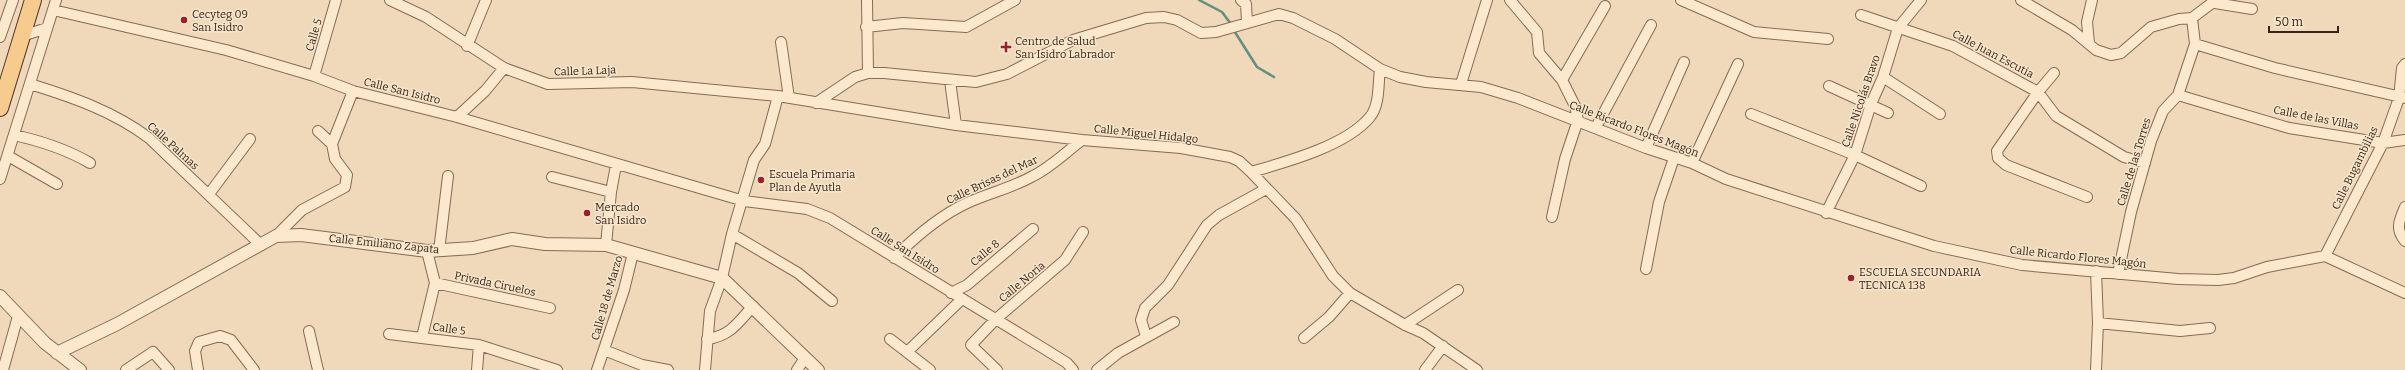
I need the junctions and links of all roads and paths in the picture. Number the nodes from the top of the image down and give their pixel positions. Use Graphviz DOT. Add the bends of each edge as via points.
graph roads {
  1 [pos="13,0"];
  2 [pos="33,0"];
  3 [pos="336,0"];
  4 [pos="390,0"];
  5 [pos="486,0"];
  6 [pos="866,0"];
  7 [pos="1015,0"];
  8 [pos="1487,0"];
  9 [pos="1510,0"];
  10 [pos="1680,0"];
  11 [pos="1921,0"];
  12 [pos="2021,0"];
  13 [pos="2092,0"];
  14 [pos="1245,1"];
  15 [pos="2215,1"];
  16 [pos="55,5"];
  17 [pos="1605,6"];
  18 [pos="2252,9"];
  19 [pos="1861,15"];
  20 [pos="2192,18"];
  21 [pos="1247,22"];
  22 [pos="2087,22"];
  23 [pos="1651,25"];
  24 [pos="866,27"];
  25 [pos="47,28"];
  26 [pos="1898,28"];
  27 [pos="2072,30"];
  28 [pos="22,36"];
  29 [pos="0,37"];
  30 [pos="1828,38"];
  31 [pos="782,42"];
  32 [pos="2089,43"];
  33 [pos="2196,44"];
  34 [pos="467,46"];
  35 [pos="1684,62"];
  36 [pos="1738,64"];
  37 [pos="2405,64"];
  38 [pos="504,68"];
  39 [pos="1380,69"];
  40 [pos="868,73"];
  41 [pos="2054,73"];
  42 [pos="314,76"];
  43 [pos="1883,77"];
  44 [pos="1562,80"];
  45 [pos="950,81"];
  46 [pos="30,84"];
  47 [pos="1461,84"];
  48 [pos="1829,86"];
  49 [pos="353,91"];
  50 [pos="2038,92"];
  51 [pos="2178,95"];
  52 [pos="778,96"];
  53 [pos="789,98"];
  54 [pos="2402,98"];
  55 [pos="816,103"];
  56 [pos="1871,104"];
  57 [pos="0,108"];
  58 [pos="1888,113"];
  59 [pos="1751,114"];
  60 [pos="1940,114"];
  61 [pos="457,117"];
  62 [pos="1578,120"];
  63 [pos="956,126"];
  64 [pos="1596,127"];
  65 [pos="318,131"];
  66 [pos="14,134"];
  67 [pos="250,139"];
  68 [pos="1082,140"];
  69 [pos="2405,140"];
  70 [pos="2383,143"];
  71 [pos="332,144"];
  72 [pos="1646,148"];
  73 [pos="1855,155"];
  74 [pos="8,156"];
  75 [pos="1674,158"];
  76 [pos="90,163"];
  77 [pos="2145,163"];
  78 [pos="1692,164"];
  79 [pos="616,165"];
  80 [pos="1251,172"];
  81 [pos="448,176"];
  82 [pos="552,177"];
  83 [pos="0,179"];
  84 [pos="57,184"];
  85 [pos="1921,186"];
  86 [pos="1266,188"];
  87 [pos="611,192"];
  88 [pos="209,194"];
  89 [pos="2087,197"];
  90 [pos="744,201"];
  91 [pos="2405,207"];
  92 [pos="1826,213"];
  93 [pos="1552,217"];
  94 [pos="1033,229"];
  95 [pos="1083,232"];
  96 [pos="732,234"];
  97 [pos="276,236"];
  98 [pos="2405,241"];
  99 [pos="261,245"];
  100 [pos="606,245"];
  101 [pos="433,251"];
  102 [pos="633,253"];
  103 [pos="2325,256"];
  104 [pos="894,258"];
  105 [pos="1646,269"];
  106 [pos="2096,271"];
  107 [pos="2118,274"];
  108 [pos="722,278"];
  109 [pos="435,283"];
  110 [pos="1458,290"];
  111 [pos="2404,292"];
  112 [pos="951,293"];
  113 [pos="1350,293"];
  114 [pos="0,296"];
  115 [pos="962,299"];
  116 [pos="832,301"];
  117 [pos="753,306"];
  118 [pos="550,308"];
  119 [pos="18,316"];
  120 [pos="996,319"];
  121 [pos="1174,322"];
  122 [pos="2098,323"];
  123 [pos="1405,325"];
  124 [pos="2210,328"];
  125 [pos="309,331"];
  126 [pos="389,334"];
  127 [pos="1146,336"];
  128 [pos="422,338"];
  129 [pos="1304,338"];
  130 [pos="707,339"];
  131 [pos="890,339"];
  132 [pos="479,345"];
  133 [pos="1442,346"];
  134 [pos="604,350"];
  135 [pos="907,352"];
  136 [pos="58,354"];
  137 [pos="806,358"];
  138 [pos="3,370"];
  139 [pos="80,370"];
  140 [pos="126,370"];
  141 [pos="169,370"];
  142 [pos="198,370"];
  143 [pos="254,370"];
  144 [pos="318,370"];
  145 [pos="477,370"];
  146 [pos="557,370"];
  147 [pos="597,370"];
  148 [pos="668,370"];
  149 [pos="705,370"];
  150 [pos="797,370"];
  151 [pos="818,370"];
  152 [pos="930,370"];
  153 [pos="997,370"];
  154 [pos="1073,370"];
  155 [pos="1097,370"];
  156 [pos="1426,370"];
  157 [pos="1477,370"];
  158 [pos="2096,370"];
  1 -- 29 [label="street"];
  2 -- 28 [label="main road"];
  3 -- 42 [label="street, Calle 5"];
  4 -- 34 [label="street, Calle La Laja" via="426,17"];
  5 -- 34 [label="street"];
  6 -- 24 [label="street"];
  7 -- 24 [label="street" via="966,27 903,24"];
  8 -- 47 [label="street"];
  9 -- 44 [label="street" via="1537,32 1539,53"];
  10 -- 30 [label="street" via="1754,32"];
  11 -- 26 [label="street, Calle Nicolás Bravo"];
  12 -- 27 [label="street"];
  13 -- 22 [label="street"];
  14 -- 21 [label="street"];
  15 -- 18 [label="street"];
  15 -- 20 [label="street"];
  16 -- 25 [label="street"];
  16 -- 42 [label="street, Calle San Isidro"];
  17 -- 44 [label="street"];
  19 -- 26 [label="street, Calle Juan Escutia"];
  20 -- 32 [label="street" via="2179,19 2151,28 2121,53 2111,55 2096,50"];
  20 -- 33 [label="street, Calle de las Torres"];
  21 -- 39 [label="street, Calle Ricardo Flores Magón" via="1279,14 1293,18 1335,39"];
  21 -- 45 [label="street, Calle Ricardo Flores Magón" via="1216,32 1201,33 1177,20 1164,17 1146,18 1073,40 1007,74 976,82"];
  22 -- 27 [label="street"];
  22 -- 32 [label="street"];
  23 -- 64 [label="street"];
  24 -- 40 [label="street"];
  25 -- 28 [label="street"];
  25 -- 46 [label="street"];
  26 -- 43 [label="street, Calle Nicolás Bravo"];
  26 -- 50 [label="street, Calle Juan Escutia" via="1953,46"];
  27 -- 32 [label="street"];
  28 -- 57 [label="main road"];
  31 -- 53 [label="street"];
  33 -- 51 [label="street, Calle de las Torres"];
  33 -- 54 [label="street" via="2275,68"];
  34 -- 38 [label="street, Calle La Laja"];
  35 -- 72 [label="street"];
  36 -- 78 [label="street"];
  37 -- 54 [label="street, Calle Bugambilias" via="2402,68"];
  38 -- 52 [label="street, Calle La Laja" via="548,84 632,82"];
  38 -- 61 [label="street" via="485,91"];
  39 -- 47 [label="street, Calle Ricardo Flores Magón" via="1426,82"];
  39 -- 80 [label="street" via="1376,105 1370,116 1352,132 1299,159"];
  40 -- 45 [label="street, Calle Ricardo Flores Magón"];
  40 -- 55 [label="street" via="855,78"];
  41 -- 50 [label="street"];
  42 -- 49 [label="street, Calle San Isidro"];
  43 -- 56 [label="street, Calle Nicolás Bravo"];
  43 -- 60 [label="street"];
  44 -- 62 [label="street" via="1575,106"];
  45 -- 63 [label="street"];
  46 -- 66 [label="street"];
  46 -- 88 [label="street, Calle Palmas" via="79,100 134,127"];
  47 -- 62 [label="street, Calle Ricardo Flores Magón" via="1518,98"];
  48 -- 56 [label="street"];
  49 -- 61 [label="street, Calle San Isidro"];
  49 -- 71 [label="street"];
  50 -- 77 [label="street, Calle Juan Escutia" via="2056,116 2124,157"];
  50 -- 89 [label="street" via="1997,151 1998,158 2006,165"];
  51 -- 70 [label="street, Calle de las Villas" via="2288,128"];
  51 -- 77 [label="street, Calle de las Torres" via="2162,111"];
  52 -- 53 [label="street, Calle Miguel Hidalgo"];
  52 -- 90 [label="street" via="765,144 754,160"];
  53 -- 55 [label="street, Calle Miguel Hidalgo"];
  54 -- 70 [label="street, Calle Bugambilias"];
  55 -- 63 [label="street, Calle Miguel Hidalgo"];
  56 -- 58 [label="street"];
  56 -- 73 [label="street, Calle Nicolás Bravo"];
  59 -- 73 [label="street"];
  61 -- 79 [label="street, Calle San Isidro"];
  62 -- 64 [label="street, Calle Ricardo Flores Magón"];
  62 -- 93 [label="street" via="1565,159"];
  63 -- 68 [label="street, Calle Miguel Hidalgo"];
  64 -- 72 [label="street, Calle Ricardo Flores Magón"];
  65 -- 71 [label="street"];
  66 -- 74 [label="street"];
  66 -- 76 [label="street" via="54,146"];
  67 -- 88 [label="street"];
  68 -- 80 [label="street, Calle Miguel Hidalgo" via="1181,148 1230,157"];
  68 -- 104 [label="street, Calle Brisas del Mar" via="1055,163 1033,176 966,203 939,218 920,232"];
  69 -- 70 [label="street, Calle de las Villas"];
  70 -- 103 [label="street, Calle Bugambilias"];
  71 -- 97 [label="street" via="335,160 347,175 345,187 302,210"];
  72 -- 75 [label="street, Calle Ricardo Flores Magón"];
  73 -- 85 [label="street"];
  73 -- 92 [label="street, Calle Nicolás Bravo"];
  74 -- 83 [label="street"];
  74 -- 84 [label="street"];
  75 -- 78 [label="street, Calle Ricardo Flores Magón"];
  75 -- 105 [label="street" via="1659,202"];
  77 -- 107 [label="street, Calle de las Torres" via="2131,212"];
  78 -- 92 [label="street, Calle Ricardo Flores Magón" via="1726,179"];
  79 -- 87 [label="street, Calle 18 de Marzo"];
  79 -- 90 [label="street, Calle San Isidro"];
  80 -- 86 [label="street, Calle Miguel Hidalgo"];
  81 -- 101 [label="street, Calle 5"];
  82 -- 87 [label="street"];
  86 -- 113 [label="street, Calle Miguel Hidalgo" via="1296,219 1333,276"];
  86 -- 127 [label="street" via="1206,225 1168,285 1145,308 1141,320"];
  87 -- 100 [label="street, Calle 18 de Marzo"];
  88 -- 99 [label="street, Calle Palmas"];
  90 -- 96 [label="street"];
  90 -- 104 [label="street, Calle San Isidro" via="807,209 830,218"];
  91 -- 98 [label="street" via="2398,224 2399,234"];
  92 -- 106 [label="street, Calle Ricardo Flores Magón" via="1934,246 2022,265"];
  94 -- 112 [label="street, Calle 8" via="967,285"];
  95 -- 120 [label="street, Calle Noria" via="1065,260"];
  96 -- 108 [label="street"];
  96 -- 116 [label="street" via="798,274"];
  97 -- 99 [label="street"];
  97 -- 101 [label="street, Calle Emiliano Zapata" via="301,236"];
  99 -- 136 [label="street"];
  100 -- 101 [label="street, Calle Emiliano Zapata" via="545,244 512,239 473,248"];
  100 -- 102 [label="street, Calle Emiliano Zapata"];
  101 -- 109 [label="street, Calle 5"];
  102 -- 108 [label="street, Calle Emiliano Zapata"];
  102 -- 134 [label="street, Calle 18 de Marzo"];
  103 -- 107 [label="street, Calle Ricardo Flores Magón" via="2297,260 2218,280"];
  103 -- 111 [label="street"];
  104 -- 112 [label="street, Calle San Isidro"];
  106 -- 107 [label="street, Calle Ricardo Flores Magón"];
  106 -- 122 [label="street"];
  108 -- 117 [label="street, Calle Emiliano Zapata"];
  108 -- 130 [label="street" via="710,311"];
  109 -- 118 [label="street, Privada Ciruelos"];
  109 -- 128 [label="street, Calle 5"];
  110 -- 123 [label="street"];
  112 -- 115 [label="street, Calle San Isidro"];
  113 -- 123 [label="street, Calle Miguel Hidalgo"];
  113 -- 129 [label="street" via="1329,317"];
  114 -- 119 [label="street"];
  115 -- 120 [label="street, Calle San Isidro"];
  115 -- 135 [label="street"];
  117 -- 130 [label="street" via="736,326 722,337"];
  117 -- 137 [label="street, Calle Emiliano Zapata"];
  119 -- 136 [label="street"];
  119 -- 138 [label="street"];
  120 -- 153 [label="street, Calle Noria" via="971,345"];
  120 -- 154 [label="street, Calle San Isidro" via="1067,363"];
  121 -- 127 [label="street"];
  122 -- 124 [label="street" via="2180,331"];
  122 -- 158 [label="street"];
  123 -- 133 [label="street, Calle Miguel Hidalgo"];
  125 -- 144 [label="street"];
  126 -- 128 [label="street"];
  127 -- 155 [label="street"];
  128 -- 132 [label="street, Calle 5"];
  130 -- 149 [label="street"];
  131 -- 135 [label="street"];
  132 -- 145 [label="street"];
  132 -- 146 [label="street, Calle 5"];
  133 -- 156 [label="street"];
  133 -- 157 [label="street, Calle Miguel Hidalgo"];
  134 -- 147 [label="street, Calle 18 de Marzo"];
  134 -- 148 [label="street" via="642,366"];
  135 -- 152 [label="street"];
  136 -- 139 [label="street"];
  137 -- 150 [label="street"];
  137 -- 151 [label="street, Calle Emiliano Zapata"];
  140 -- 141 [label="street" via="153,352"];
  142 -- 143 [label="street" via="195,351 199,342 220,336 232,340"];
}
